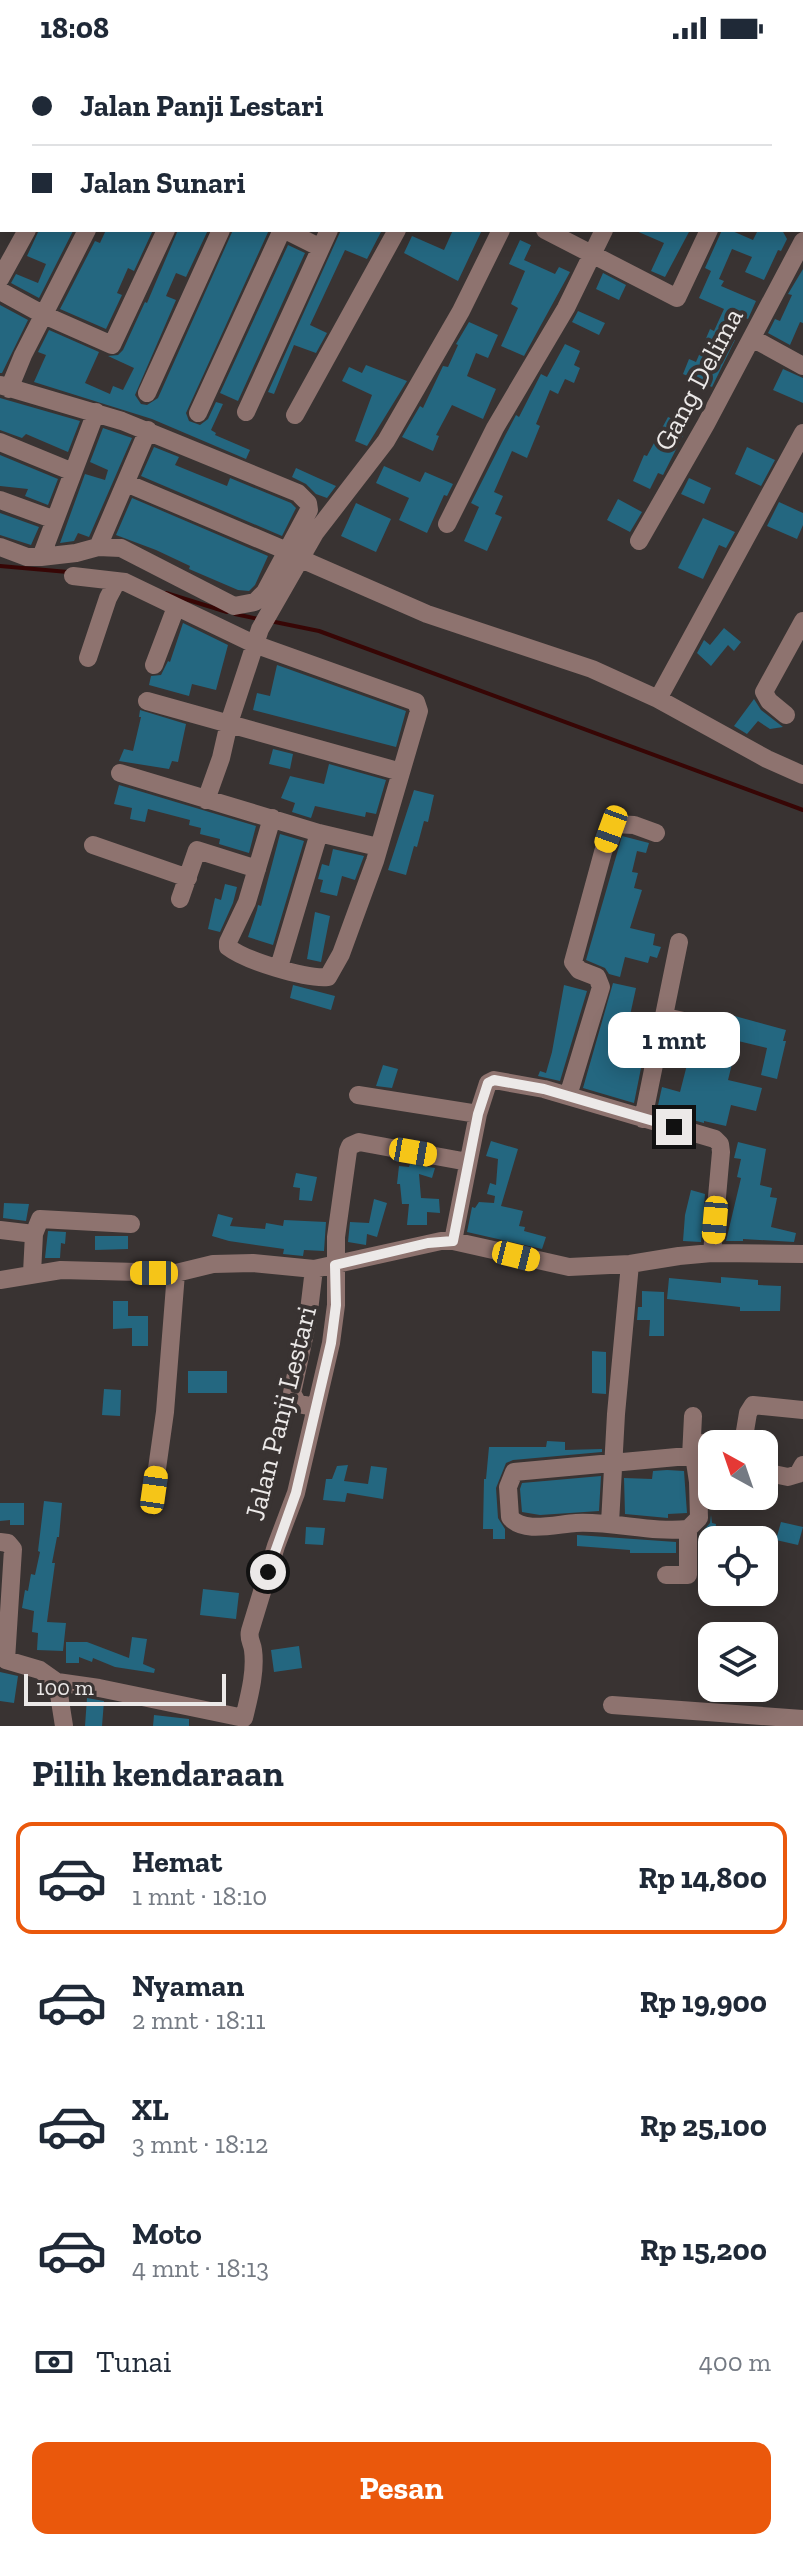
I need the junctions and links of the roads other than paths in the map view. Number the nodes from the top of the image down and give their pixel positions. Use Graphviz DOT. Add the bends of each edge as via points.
graph roads {
  1 [pos="26,232"];
  2 [pos="86,232"];
  3 [pos="165,232"];
  4 [pos="220,232"];
  5 [pos="283,232"];
  6 [pos="288,232"];
  7 [pos="328,232"];
  8 [pos="396,232"];
  9 [pos="500,232"];
  10 [pos="549,232"];
  11 [pos="603,232"];
  12 [pos="708,232"];
  13 [pos="803,241"];
  14 [pos="319,247"];
  15 [pos="592,253"];
  16 [pos="0,279"];
  17 [pos="0,291"];
  18 [pos="44,315"];
  19 [pos="752,338"];
  20 [pos="803,366"];
  21 [pos="4,387"];
  22 [pos="147,393"];
  23 [pos="96,412"];
  24 [pos="246,412"];
  25 [pos="198,413"];
  26 [pos="295,415"];
  27 [pos="148,430"];
  28 [pos="803,433"];
  29 [pos="0,442"];
  30 [pos="73,472"];
  31 [pos="126,483"];
  32 [pos="0,500"];
  33 [pos="55,520"];
  34 [pos="447,524"];
  35 [pos="639,541"];
  36 [pos="0,547"];
  37 [pos="98,547"];
  38 [pos="294,555"];
  39 [pos="41,557"];
  40 [pos="73,576"];
  41 [pos="117,581"];
  42 [pos="176,607"];
  43 [pos="803,621"];
  44 [pos="257,637"];
  45 [pos="88,658"];
  46 [pos="154,665"];
  47 [pos="658,699"];
  48 [pos="147,701"];
  49 [pos="786,715"];
  50 [pos="229,723"];
  51 [pos="401,772"];
  52 [pos="120,773"];
  53 [pos="803,775"];
  54 [pos="206,800"];
  55 [pos="272,818"];
  56 [pos="319,833"];
  57 [pos="656,833"];
  58 [pos="93,845"];
  59 [pos="378,847"];
  60 [pos="257,869"];
  61 [pos="188,878"];
  62 [pos="180,899"];
  63 [pos="679,942"];
  64 [pos="279,967"];
  65 [pos="665,1017"];
  66 [pos="711,1027"];
  67 [pos="358,1095"];
  68 [pos="568,1096"];
  69 [pos="478,1114"];
  70 [pos="643,1119"];
  71 [pos="468,1162"];
  72 [pos="131,1224"];
  73 [pos="0,1230"];
  74 [pos="34,1234"];
  75 [pos="453,1241"];
  76 [pos="712,1253"];
  77 [pos="803,1254"];
  78 [pos="630,1264"];
  79 [pos="335,1265"];
  80 [pos="314,1269"];
  81 [pos="32,1273"];
  82 [pos="176,1273"];
  83 [pos="0,1280"];
  84 [pos="316,1407"];
  85 [pos="803,1410"];
  86 [pos="693,1416"];
  87 [pos="745,1430"];
  88 [pos="697,1450"];
  89 [pos="612,1464"];
  90 [pos="803,1465"];
  91 [pos="778,1475"];
  92 [pos="154,1490"];
  93 [pos="610,1523"];
  94 [pos="688,1529"];
  95 [pos="0,1542"];
  96 [pos="666,1575"];
  97 [pos="4,1602"];
  98 [pos="57,1682"];
  99 [pos="612,1705"];
  100 [pos="803,1719"];
  101 [pos="246,1722"];
  102 [pos="64,1726"];
  1 -- 16 [label="street"];
  2 -- 18 [label="street"];
  3 -- 18 [label="street" via="112,345"];
  4 -- 22 [label="street"];
  5 -- 25 [label="street"];
  6 -- 14 [label="street"];
  7 -- 14 [label="street"];
  8 -- 26 [label="street"];
  9 -- 38 [label="street" via="386,441"];
  10 -- 15 [label="street"];
  11 -- 15 [label="street"];
  12 -- 15 [label="street" via="677,298"];
  13 -- 19 [label="street, Gang Delima"];
  14 -- 24 [label="street"];
  15 -- 34 [label="street"];
  17 -- 18 [label="street"];
  18 -- 21 [label="street"];
  19 -- 20 [label="street"];
  19 -- 35 [label="street, Gang Delima"];
  21 -- 23 [label="street"];
  23 -- 27 [label="street"];
  23 -- 30 [label="street"];
  27 -- 31 [label="street"];
  27 -- 38 [label="street" via="305,498 309,510"];
  28 -- 47 [label="street"];
  29 -- 30 [label="street"];
  30 -- 33 [label="street"];
  31 -- 37 [label="street"];
  31 -- 38 [label="street"];
  32 -- 33 [label="street"];
  33 -- 39 [label="street"];
  36 -- 39 [label="street"];
  37 -- 38 [label="street" via="129,550 234,606 260,599"];
  37 -- 39 [label="street"];
  38 -- 44 [label="street"];
  38 -- 47 [label="street" via="427,614 592,669"];
  40 -- 41 [label="street"];
  41 -- 42 [label="street"];
  41 -- 45 [label="street"];
  42 -- 44 [label="street"];
  42 -- 46 [label="street"];
  43 -- 49 [label="street" via="764,692"];
  44 -- 50 [label="street"];
  44 -- 51 [label="street" via="416,702 419,711"];
  47 -- 53 [label="street"];
  48 -- 50 [label="street"];
  50 -- 51 [label="street"];
  50 -- 54 [label="street"];
  51 -- 59 [label="street"];
  52 -- 54 [label="street"];
  54 -- 55 [label="street"];
  55 -- 56 [label="street"];
  55 -- 60 [label="street"];
  56 -- 59 [label="street"];
  56 -- 64 [label="street"];
  57 -- 68 [label="street" via="614,824 603,852 573,962 597,977 601,987"];
  58 -- 61 [label="street"];
  59 -- 64 [label="street" via="331,974 323,978"];
  60 -- 61 [label="street" via="197,850"];
  60 -- 64 [label="street" via="228,947"];
  61 -- 62 [label="street"];
  63 -- 65 [label="street"];
  65 -- 66 [label="street"];
  65 -- 70 [label="street"];
  67 -- 69 [label="street"];
  68 -- 69 [label="street" via="494,1080 488,1083"];
  68 -- 70 [label="street"];
  69 -- 71 [label="street"];
  70 -- 76 [label="street" via="712,1137 720,1144"];
  71 -- 75 [label="street"];
  71 -- 79 [label="street, Jalan Panji Lestari" via="359,1142 350,1146"];
  72 -- 74 [label="street" via="40,1219"];
  73 -- 74 [label="street"];
  74 -- 81 [label="street"];
  75 -- 78 [label="street" via="569,1267"];
  75 -- 79 [label="street"];
  76 -- 77 [label="street"];
  76 -- 78 [label="street"];
  78 -- 89 [label="street"];
  79 -- 80 [label="street"];
  79 -- 84 [label="street, Jalan Panji Lestari" via="334,1321"];
  80 -- 82 [label="street" via="213,1264"];
  80 -- 84 [label="street" via="292,1393 298,1404"];
  81 -- 82 [label="street"];
  81 -- 83 [label="street"];
  82 -- 92 [label="street"];
  84 -- 101 [label="street, Jalan Panji Lestari" via="296,1493 248,1636 253,1651"];
  85 -- 87 [label="street" via="753,1405"];
  86 -- 88 [label="street"];
  88 -- 89 [label="street"];
  88 -- 94 [label="street" via="699,1518"];
  89 -- 93 [label="street"];
  89 -- 93 [label="street" via="514,1472 508,1487 510,1517 519,1525"];
  90 -- 91 [label="street" via="798,1474"];
  93 -- 94 [label="street"];
  94 -- 96 [label="street" via="688,1575"];
  95 -- 97 [label="street" via="13,1549"];
  97 -- 98 [label="street, Jalan Panji Lestari" via="6,1660 40,1670"];
  98 -- 101 [label="street, Jalan Panji Lestari"];
  98 -- 102 [label="street"];
  99 -- 100 [label="street"];
}
